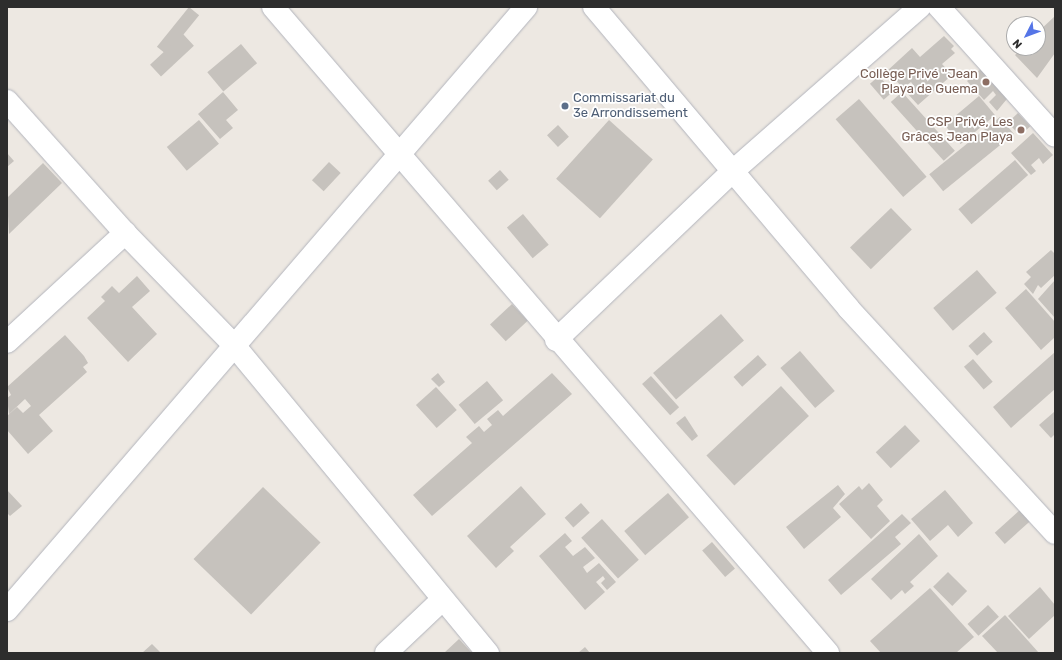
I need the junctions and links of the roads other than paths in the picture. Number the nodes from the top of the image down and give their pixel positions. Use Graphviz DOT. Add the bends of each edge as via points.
graph roads {
  1 [pos="273,7"];
  2 [pos="526,7"];
  3 [pos="594,7"];
  4 [pos="920,7"];
  5 [pos="939,7"];
  6 [pos="7,101"];
  7 [pos="1055,136"];
  8 [pos="398,154"];
  9 [pos="733,171"];
  10 [pos="125,233"];
  11 [pos="556,340"];
  12 [pos="7,342"];
  13 [pos="233,344"];
  14 [pos="1055,533"];
  15 [pos="442,600"];
  16 [pos="7,610"];
  17 [pos="386,653"];
  18 [pos="488,653"];
  19 [pos="828,653"];
  1 -- 8 [label="street"];
  2 -- 8 [label="street"];
  3 -- 9 [label="street"];
  4 -- 9 [label="street"];
  5 -- 7 [label="street"];
  6 -- 10 [label="street"];
  8 -- 11 [label="street"];
  8 -- 13 [label="street"];
  9 -- 11 [label="street"];
  9 -- 14 [label="street" via="849,309"];
  10 -- 12 [label="street"];
  10 -- 13 [label="street"];
  11 -- 19 [label="street"];
  13 -- 15 [label="street"];
  13 -- 16 [label="street"];
  15 -- 17 [label="street"];
  15 -- 18 [label="street"];
}
